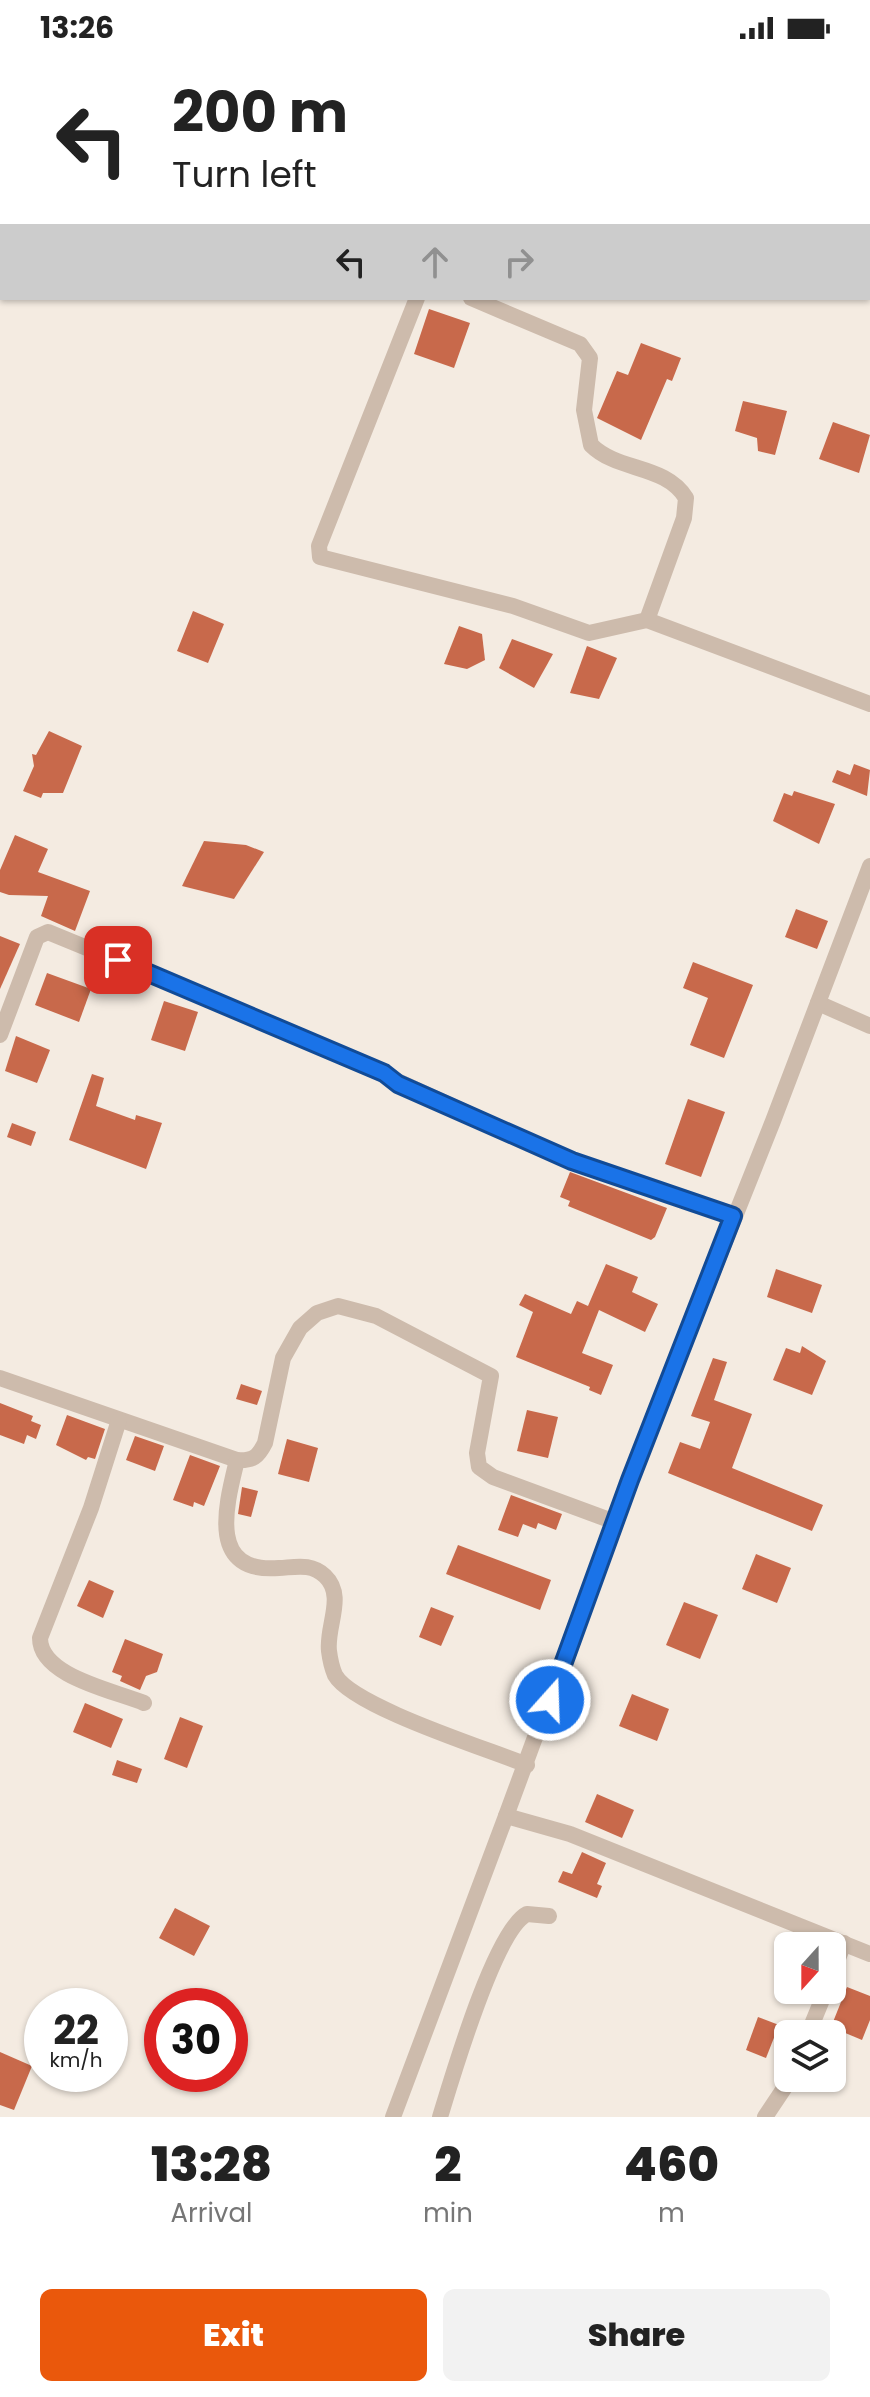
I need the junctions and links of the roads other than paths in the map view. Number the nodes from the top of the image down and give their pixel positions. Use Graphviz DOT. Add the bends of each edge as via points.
graph roads {
  1 [pos="416,300"];
  2 [pos="476,300"];
  3 [pos="647,620"];
  4 [pos="870,704"];
  5 [pos="870,866"];
  6 [pos="818,1003"];
  7 [pos="870,1026"];
  8 [pos="0,1035"];
  9 [pos="733,1216"];
  10 [pos="0,1378"];
  11 [pos="119,1420"];
  12 [pos="237,1460"];
  13 [pos="615,1522"];
  14 [pos="144,1703"];
  15 [pos="527,1765"];
  16 [pos="506,1816"];
  17 [pos="549,1916"];
  18 [pos="816,1932"];
  19 [pos="846,1944"];
  20 [pos="870,1954"];
  21 [pos="782,2092"];
  22 [pos="393,2117"];
  23 [pos="440,2117"];
  24 [pos="765,2117"];
  1 -- 3 [label="street" via="319,546 320,557 513,606 589,633"];
  2 -- 3 [label="street" via="580,344 590,358 584,410 591,445 610,460 668,478 686,498 684,518"];
  3 -- 4 [label="street"];
  5 -- 6 [label="street"];
  6 -- 7 [label="street"];
  6 -- 9 [label="street"];
  8 -- 9 [label="street" via="37,937 48,932 277,1026 572,1161"];
  9 -- 13 [label="street"];
  10 -- 11 [label="street"];
  11 -- 12 [label="street"];
  11 -- 14 [label="street" via="40,1650 55,1669"];
  12 -- 13 [label="street" via="259,1456 283,1358 300,1328 317,1313 338,1306 376,1316 491,1376 479,1467 493,1477"];
  12 -- 15 [label="street" via="225,1532 231,1550 247,1564 264,1569 315,1567 327,1577 335,1596 329,1651 343,1684 394,1713"];
  13 -- 15 [label="street"];
  15 -- 16 [label="street"];
  16 -- 18 [label="street" via="570,1834"];
  16 -- 22 [label="street"];
  17 -- 23 [label="street" via="527,1914 513,1926 490,1972"];
  19 -- 20 [label="street"];
  21 -- 24 [label="street"];
}
